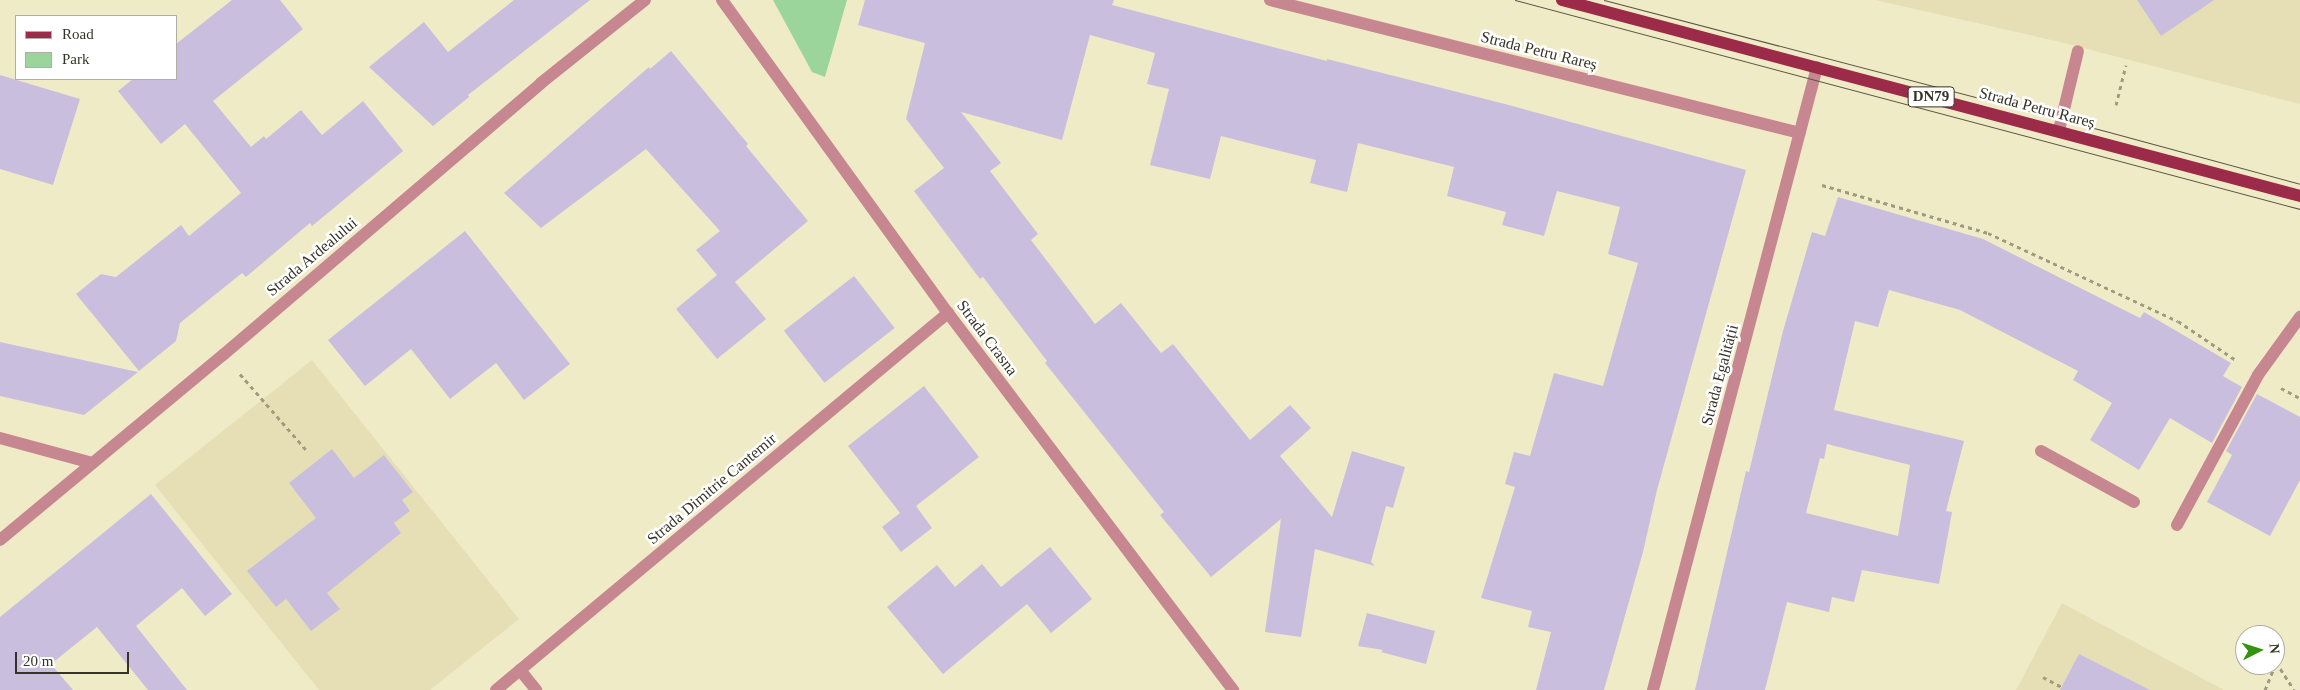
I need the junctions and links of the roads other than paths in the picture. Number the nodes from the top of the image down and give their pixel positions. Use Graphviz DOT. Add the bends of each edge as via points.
graph roads {
  1 [pos="645,0"];
  2 [pos="722,0"];
  3 [pos="1270,0"];
  4 [pos="1562,0"];
  5 [pos="2078,51"];
  6 [pos="1817,68"];
  7 [pos="2059,130"];
  8 [pos="1800,133"];
  9 [pos="2300,196"];
  10 [pos="948,314"];
  11 [pos="2300,317"];
  12 [pos="0,438"];
  13 [pos="2041,450"];
  14 [pos="92,463"];
  15 [pos="2134,502"];
  16 [pos="2177,525"];
  17 [pos="0,540"];
  18 [pos="520,670"];
  19 [pos="496,690"];
  20 [pos="536,690"];
  21 [pos="1233,690"];
  22 [pos="1653,690"];
  1 -- 14 [label="street, Strada Ardealului" via="541,83"];
  2 -- 10 [label="street, Strada Crasna"];
  3 -- 8 [label="street, Strada Petru Rareș"];
  4 -- 6 [label="main road, Strada Petru Rareș / DN79"];
  5 -- 7 [label="street"];
  6 -- 7 [label="main road, Strada Petru Rareș / DN79"];
  6 -- 8 [label="street, Strada Egalității"];
  7 -- 9 [label="main road, Strada Petru Rareș / DN79"];
  8 -- 22 [label="street, Strada Egalității"];
  10 -- 18 [label="street, Strada Dimitrie Cantemir"];
  10 -- 21 [label="street, Strada Crasna"];
  11 -- 16 [label="street" via="2258,375"];
  12 -- 14 [label="street"];
  13 -- 15 [label="street"];
  14 -- 17 [label="street, Strada Ardealului"];
  18 -- 19 [label="street, Strada Dimitrie Cantemir"];
  18 -- 20 [label="street"];
}
